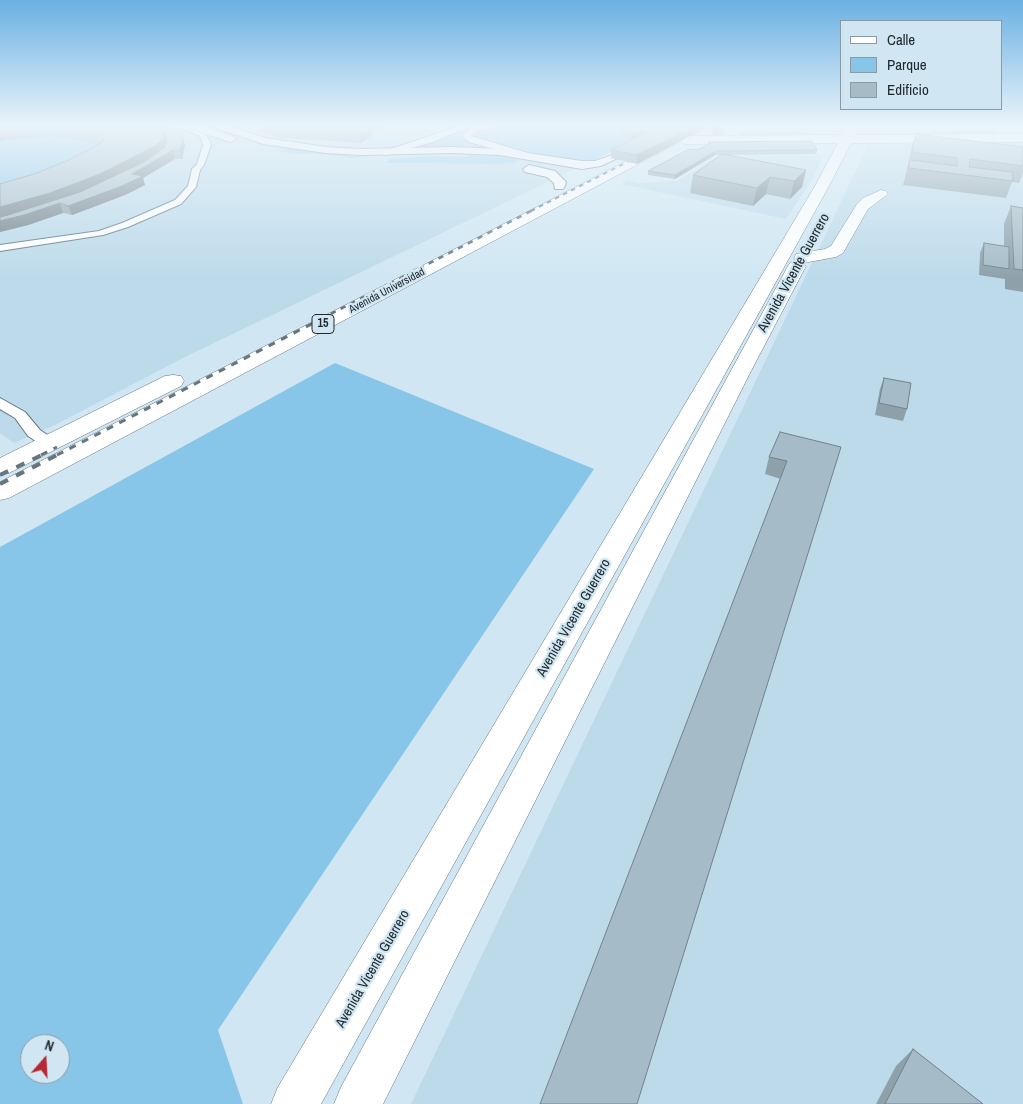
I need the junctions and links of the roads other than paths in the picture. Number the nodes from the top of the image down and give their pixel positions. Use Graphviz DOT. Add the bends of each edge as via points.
graph roads {
  1 [pos="194,177"];
  2 [pos="554,177"];
  3 [pos="577,177"];
  4 [pos="609,177"];
  5 [pos="832,177"];
  6 [pos="843,177"];
  7 [pos="559,186"];
  8 [pos="881,194"];
  9 [pos="0,248"];
  10 [pos="802,258"];
  11 [pos="351,291"];
  12 [pos="195,391"];
  13 [pos="0,403"];
  14 [pos="49,443"];
  15 [pos="5,481"];
  16 [pos="295,1104"];
  17 [pos="358,1104"];
  1 -- 9 [label="street" via="192,187 178,202 125,225 100,233"];
  2 -- 7 [label="street" via="560,182"];
  3 -- 7 [label="main road, Avenida Universidad"];
  4 -- 12 [label="main road, Avenida Universidad / 15"];
  5 -- 16 [label="main road, Avenida Vicente Guerrero"];
  6 -- 10 [label="main road, Avenida Vicente Guerrero"];
  7 -- 11 [label="main road, Avenida Universidad"];
  8 -- 10 [label="main road" via="862,207 837,249"];
  10 -- 17 [label="main road, Avenida Vicente Guerrero"];
  12 -- 14 [label="main road, 15" via="274,330"];
  12 -- 15 [label="main road, Avenida Universidad / 15"];
  13 -- 14 [label="street" via="20,415 34,433"];
  14 -- 15 [label="main road, 15"];
}
